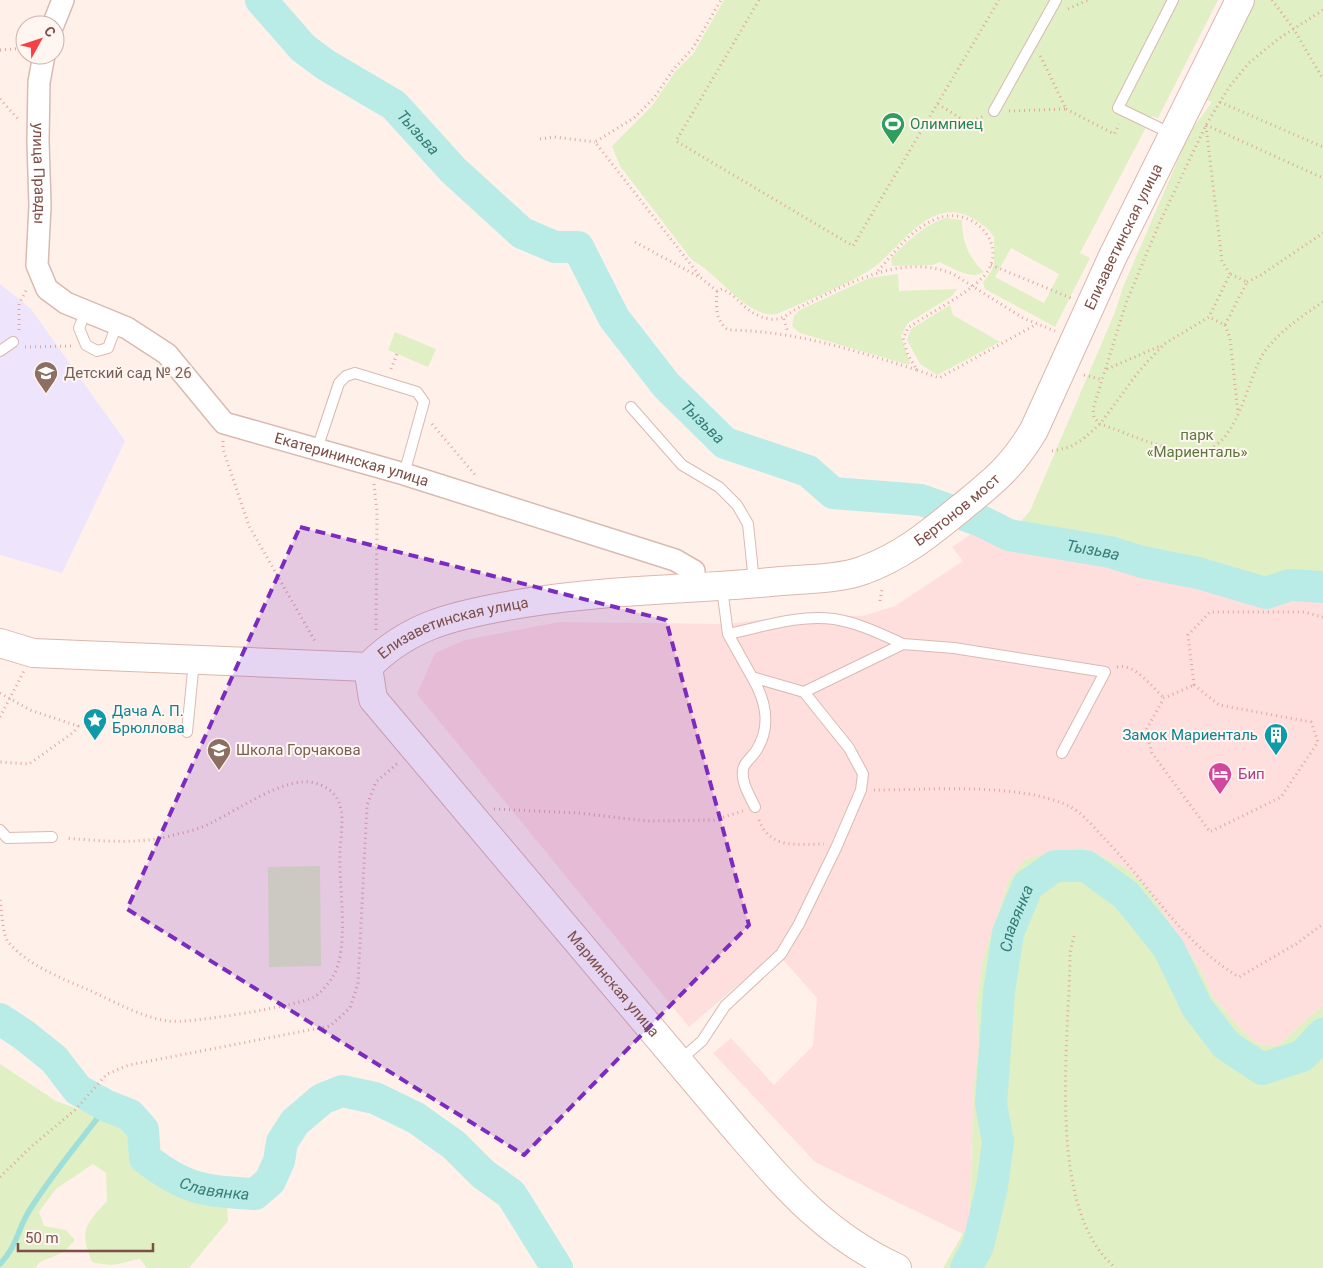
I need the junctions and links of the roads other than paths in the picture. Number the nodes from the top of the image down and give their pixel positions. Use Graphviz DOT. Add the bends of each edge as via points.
graph roads {
  1 [pos="63,0"];
  2 [pos="1056,0"];
  3 [pos="1173,0"];
  4 [pos="1240,0"];
  5 [pos="57,15"];
  6 [pos="42,65"];
  7 [pos="994,111"];
  8 [pos="1172,135"];
  9 [pos="86,311"];
  10 [pos="117,324"];
  11 [pos="11,344"];
  12 [pos="0,351"];
  13 [pos="632,407"];
  14 [pos="317,450"];
  15 [pos="1004,472"];
  16 [pos="404,474"];
  17 [pos="909,549"];
  18 [pos="694,571"];
  19 [pos="754,583"];
  20 [pos="722,587"];
  21 [pos="728,634"];
  22 [pos="0,643"];
  23 [pos="903,644"];
  24 [pos="194,660"];
  25 [pos="373,662"];
  26 [pos="752,677"];
  27 [pos="804,692"];
  28 [pos="187,732"];
  29 [pos="1062,753"];
  30 [pos="755,807"];
  31 [pos="0,830"];
  32 [pos="52,837"];
  33 [pos="677,1063"];
  34 [pos="896,1268"];
  1 -- 5 [label="street"];
  2 -- 7 [label="lane"];
  3 -- 8 [label="lane" via="1118,108"];
  4 -- 8 [label="street, Елизаветинская улица"];
  6 -- 9 [label="street, улица Правды" via="39,82 37,265 45,283 66,303"];
  8 -- 15 [label="street, Елизаветинская улица" via="1034,430"];
  9 -- 10 [label="street"];
  9 -- 10 [label="lane" via="79,328 86,345 97,351 108,348"];
  10 -- 14 [label="street, Екатерининская улица" via="166,354 224,423"];
  11 -- 12 [label="lane"];
  13 -- 19 [label="lane" via="682,465 719,487 737,505 748,524"];
  14 -- 16 [label="street, Екатерининская улица"];
  14 -- 16 [label="lane" via="339,384 346,376 355,373 417,392 424,402"];
  15 -- 17 [label="street, Бертонов мост"];
  16 -- 18 [label="street, Екатерининская улица" via="674,560"];
  17 -- 19 [label="street, Елизаветинская улица" via="863,571"];
  19 -- 20 [label="street, Елизаветинская улица"];
  20 -- 21 [label="lane"];
  20 -- 25 [label="street, Елизаветинская улица" via="553,598 464,614 403,637"];
  21 -- 23 [label="lane" via="800,620 833,619 873,630"];
  21 -- 26 [label="lane"];
  22 -- 24 [label="street, Елизаветинская улица" via="33,653"];
  23 -- 27 [label="lane"];
  23 -- 29 [label="lane" via="954,648 1105,672"];
  24 -- 25 [label="street, Елизаветинская улица"];
  24 -- 28 [label="lane"];
  25 -- 33 [label="street, Мариинская улица" via="372,699"];
  26 -- 27 [label="lane"];
  26 -- 30 [label="lane" via="763,696 766,714 762,742 742,768 743,783"];
  27 -- 33 [label="lane" via="849,748 863,774 861,790 799,924 781,954 725,1006 702,1041"];
  31 -- 32 [label="lane" via="7,838"];
  33 -- 34 [label="street, Мариинская улица" via="786,1186 817,1216 854,1246"];
}
